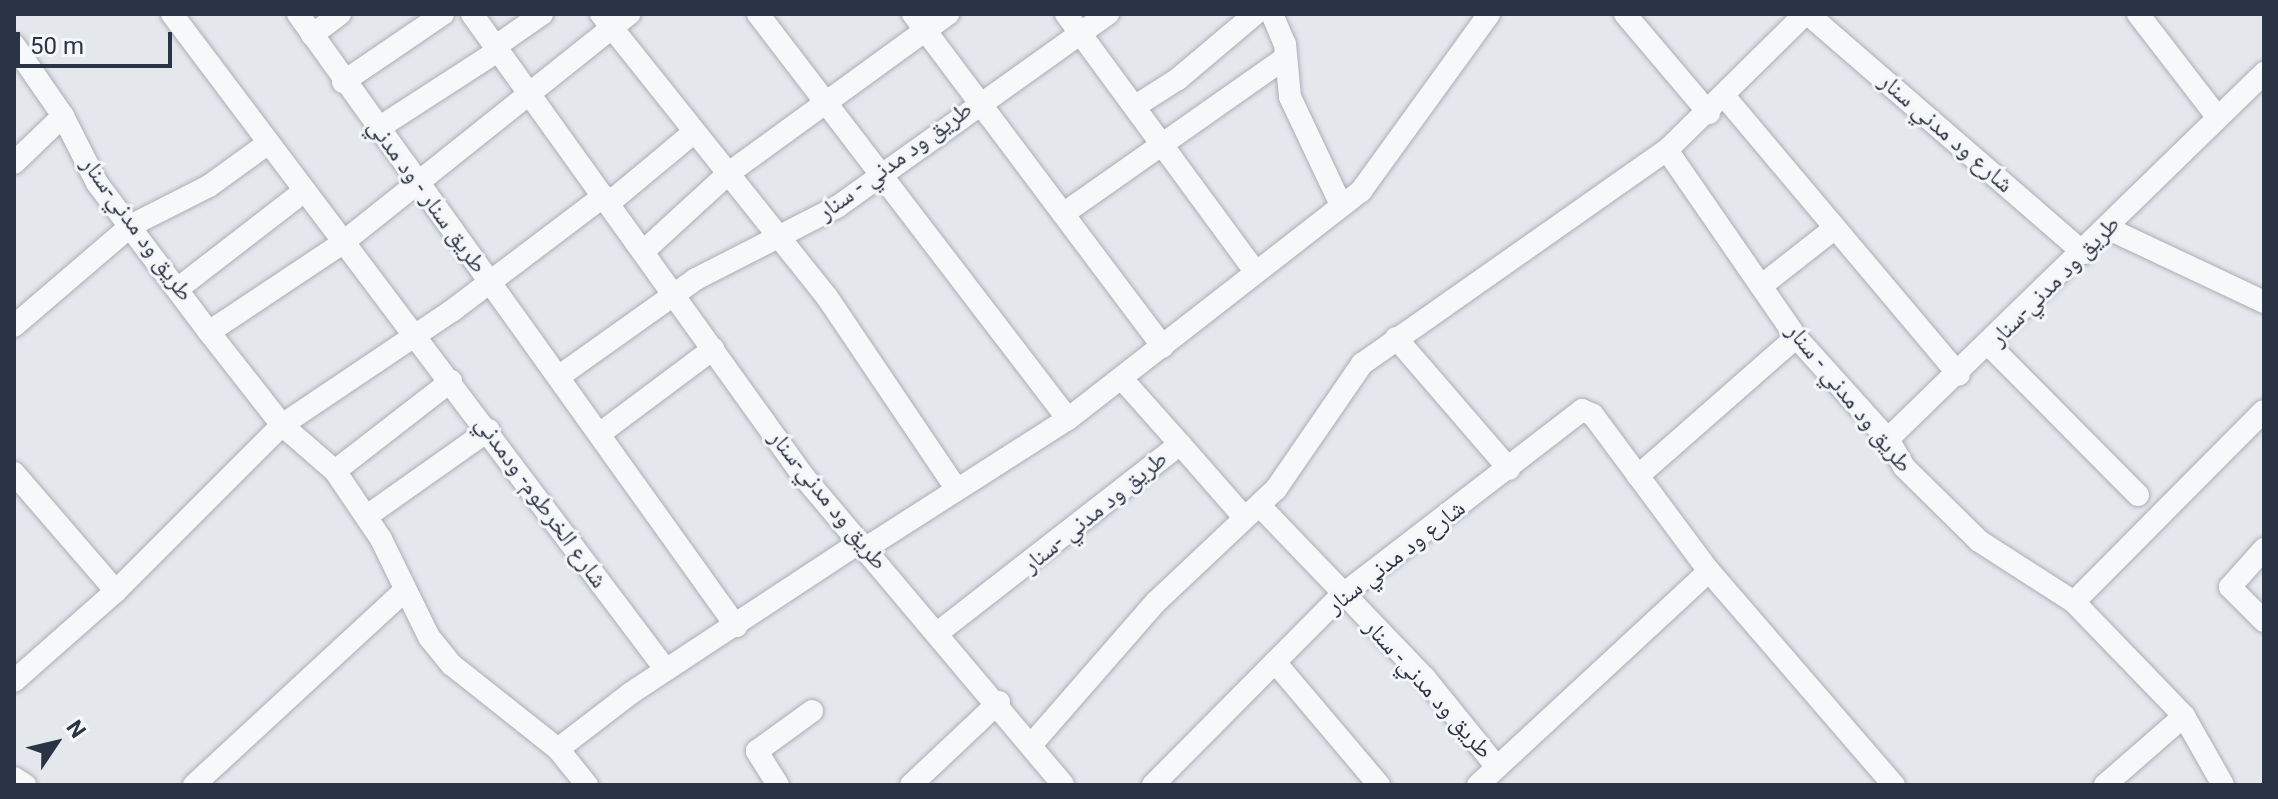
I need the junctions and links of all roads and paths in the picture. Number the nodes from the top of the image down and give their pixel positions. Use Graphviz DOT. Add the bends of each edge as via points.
graph roads {
  1 [pos="172,14"];
  2 [pos="298,14"];
  3 [pos="340,14"];
  4 [pos="443,14"];
  5 [pos="472,14"];
  6 [pos="542,14"];
  7 [pos="758,14"];
  8 [pos="948,14"];
  9 [pos="1066,14"];
  10 [pos="1108,14"];
  11 [pos="1255,14"];
  12 [pos="1272,14"];
  13 [pos="1489,14"];
  14 [pos="1625,14"];
  15 [pos="1806,14"];
  16 [pos="2138,14"];
  17 [pos="614,18"];
  18 [pos="919,22"];
  19 [pos="1080,34"];
  20 [pos="312,35"];
  21 [pos="14,45"];
  22 [pos="497,48"];
  23 [pos="1285,58"];
  24 [pos="2264,73"];
  25 [pos="343,82"];
  26 [pos="530,98"];
  27 [pos="978,101"];
  28 [pos="1137,105"];
  29 [pos="1717,105"];
  30 [pos="827,106"];
  31 [pos="2215,114"];
  32 [pos="63,116"];
  33 [pos="377,129"];
  34 [pos="693,133"];
  35 [pos="1163,142"];
  36 [pos="267,144"];
  37 [pos="1667,150"];
  38 [pos="14,163"];
  39 [pos="729,173"];
  40 [pos="883,174"];
  41 [pos="417,183"];
  42 [pos="303,192"];
  43 [pos="606,200"];
  44 [pos="1341,205"];
  45 [pos="1063,214"];
  46 [pos="132,225"];
  47 [pos="1835,228"];
  48 [pos="2109,229"];
  49 [pos="780,240"];
  50 [pos="341,244"];
  51 [pos="646,249"];
  52 [pos="2084,253"];
  53 [pos="1255,271"];
  54 [pos="491,283"];
  55 [pos="1761,286"];
  56 [pos="180,287"];
  57 [pos="675,296"];
  58 [pos="2264,302"];
  59 [pos="14,326"];
  60 [pos="209,332"];
  61 [pos="417,334"];
  62 [pos="1796,337"];
  63 [pos="1396,338"];
  64 [pos="1990,346"];
  65 [pos="1163,347"];
  66 [pos="713,349"];
  67 [pos="561,375"];
  68 [pos="1959,375"];
  69 [pos="1123,380"];
  70 [pos="451,381"];
  71 [pos="2264,411"];
  72 [pos="1068,419"];
  73 [pos="282,425"];
  74 [pos="489,430"];
  75 [pos="602,432"];
  76 [pos="1888,439"];
  77 [pos="1180,444"];
  78 [pos="1509,469"];
  79 [pos="335,471"];
  80 [pos="14,473"];
  81 [pos="1638,476"];
  82 [pos="955,487"];
  83 [pos="2138,495"];
  84 [pos="1251,511"];
  85 [pos="367,516"];
  86 [pos="863,545"];
  87 [pos="2264,549"];
  88 [pos="1709,571"];
  89 [pos="405,590"];
  90 [pos="116,591"];
  91 [pos="1342,595"];
  92 [pos="2074,602"];
  93 [pos="2264,621"];
  94 [pos="736,626"];
  95 [pos="940,631"];
  96 [pos="1275,662"];
  97 [pos="666,670"];
  98 [pos="14,681"];
  99 [pos="999,702"];
  100 [pos="812,711"];
  101 [pos="2184,716"];
  102 [pos="1032,744"];
  103 [pos="558,749"];
  104 [pos="1497,767"];
  105 [pos="14,778"];
  106 [pos="25,785"];
  107 [pos="194,785"];
  108 [pos="587,785"];
  109 [pos="778,785"];
  110 [pos="911,785"];
  111 [pos="1063,785"];
  112 [pos="1153,785"];
  113 [pos="1379,785"];
  114 [pos="1478,785"];
  115 [pos="1894,785"];
  116 [pos="2105,785"];
  117 [pos="2223,785"];
  1 -- 36 [label="street, شارع الخرطوم- ودمدني"];
  2 -- 20 [label="street, طريق سنار - ود مدني"];
  3 -- 20 [label="street"];
  4 -- 25 [label="street"];
  5 -- 22 [label="street, طريق ود مدني-سنار"];
  6 -- 22 [label="street"];
  7 -- 30 [label="street"];
  8 -- 18 [label="street"];
  9 -- 19 [label="street"];
  10 -- 19 [label="street, طريق ود مدني - سنار"];
  11 -- 28 [label="street" via="1178,79"];
  12 -- 23 [label="street"];
  13 -- 44 [label="street" via="1377,177"];
  14 -- 29 [label="street"];
  15 -- 29 [label="street"];
  15 -- 52 [label="street, شارع ود مدني سنار"];
  16 -- 31 [label="street"];
  17 -- 26 [label="street"];
  17 -- 34 [label="street"];
  18 -- 27 [label="street"];
  18 -- 30 [label="street"];
  19 -- 27 [label="street, طريق ود مدني - سنار"];
  19 -- 28 [label="street"];
  20 -- 25 [label="street, طريق سنار - ود مدني"];
  21 -- 32 [label="street, طريق ود مدني-سنار"];
  22 -- 26 [label="street, طريق ود مدني-سنار"];
  22 -- 33 [label="street"];
  23 -- 35 [label="street"];
  23 -- 44 [label="street" via="1290,97"];
  24 -- 31 [label="street, طريق ود مدني-سنار"];
  25 -- 33 [label="street, طريق سنار - ود مدني"];
  26 -- 41 [label="street"];
  26 -- 43 [label="street, طريق ود مدني-سنار"];
  27 -- 40 [label="street, طريق ود مدني - سنار"];
  27 -- 45 [label="street"];
  28 -- 35 [label="street"];
  29 -- 37 [label="street"];
  29 -- 47 [label="street"];
  30 -- 39 [label="street"];
  30 -- 40 [label="street"];
  31 -- 48 [label="street, طريق ود مدني-سنار"];
  32 -- 38 [label="street"];
  32 -- 46 [label="street, طريق ود مدني-سنار" via="97,183"];
  33 -- 41 [label="street, طريق سنار - ود مدني"];
  34 -- 39 [label="street"];
  34 -- 43 [label="street"];
  35 -- 45 [label="street"];
  35 -- 53 [label="street"];
  36 -- 42 [label="street, شارع الخرطوم- ودمدني"];
  36 -- 46 [label="street" via="209,186"];
  37 -- 55 [label="street, طريق ود مدني - سنار"];
  37 -- 63 [label="street"];
  39 -- 49 [label="street"];
  39 -- 51 [label="street"];
  40 -- 49 [label="street, طريق ود مدني - سنار"];
  40 -- 72 [label="street"];
  41 -- 50 [label="street"];
  41 -- 54 [label="street, طريق سنار - ود مدني"];
  42 -- 50 [label="street, شارع الخرطوم- ودمدني"];
  42 -- 56 [label="street"];
  43 -- 51 [label="street, طريق ود مدني-سنار"];
  43 -- 54 [label="street"];
  44 -- 53 [label="street"];
  45 -- 65 [label="street"];
  46 -- 56 [label="street, طريق ود مدني-سنار"];
  46 -- 59 [label="street"];
  47 -- 55 [label="street"];
  47 -- 68 [label="street"];
  48 -- 52 [label="street, طريق ود مدني-سنار"];
  48 -- 58 [label="street"];
  49 -- 57 [label="street, طريق ود مدني - سنار" via="696,279"];
  49 -- 82 [label="street" via="866,351"];
  50 -- 60 [label="street"];
  50 -- 61 [label="street, شارع الخرطوم- ودمدني"];
  51 -- 57 [label="street, طريق ود مدني-سنار"];
  52 -- 64 [label="street, طريق ود مدني-سنار"];
  53 -- 65 [label="street"];
  54 -- 61 [label="street"];
  54 -- 67 [label="street, طريق سنار - ود مدني"];
  55 -- 62 [label="street, طريق ود مدني - سنار"];
  56 -- 60 [label="street, طريق ود مدني-سنار"];
  57 -- 66 [label="street, طريق ود مدني-سنار"];
  57 -- 67 [label="street"];
  60 -- 73 [label="street, طريق ود مدني-سنار"];
  61 -- 70 [label="street, شارع الخرطوم- ودمدني"];
  61 -- 73 [label="street"];
  62 -- 76 [label="street, طريق ود مدني - سنار"];
  62 -- 81 [label="street"];
  63 -- 78 [label="street"];
  63 -- 84 [label="street" via="1362,364"];
  64 -- 68 [label="street, طريق ود مدني-سنار"];
  64 -- 83 [label="street"];
  65 -- 69 [label="street"];
  66 -- 75 [label="street"];
  66 -- 86 [label="street, طريق ود مدني-سنار"];
  67 -- 75 [label="street, طريق سنار - ود مدني"];
  68 -- 76 [label="street, طريق ود مدني-سنار"];
  69 -- 72 [label="street"];
  69 -- 77 [label="street, طريق ود مدني -سنار"];
  70 -- 74 [label="street, شارع الخرطوم- ودمدني"];
  70 -- 79 [label="street"];
  71 -- 92 [label="street"];
  72 -- 82 [label="street"];
  73 -- 79 [label="street, طريق ود مدني-سنار"];
  73 -- 90 [label="street"];
  74 -- 85 [label="street"];
  74 -- 97 [label="street, شارع الخرطوم- ودمدني"];
  75 -- 94 [label="street, طريق سنار - ود مدني"];
  76 -- 92 [label="street, طريق ود مدني - سنار" via="1904,467 1954,520"];
  77 -- 84 [label="street"];
  77 -- 95 [label="street, طريق ود مدني -سنار"];
  78 -- 81 [label="street, شارع ود مدني سنار" via="1582,410 1593,415"];
  78 -- 91 [label="street, شارع ود مدني سنار"];
  79 -- 85 [label="street, طريق ود مدني-سنار"];
  80 -- 90 [label="street"];
  81 -- 88 [label="street"];
  82 -- 86 [label="street"];
  84 -- 91 [label="street, طريق ود مدني- سنار"];
  84 -- 102 [label="street" via="1156,602"];
  85 -- 89 [label="street, طريق ود مدني-سنار"];
  86 -- 94 [label="street"];
  86 -- 95 [label="street, طريق ود مدني-سنار"];
  87 -- 93 [label="street" via="2230,587"];
  88 -- 104 [label="street"];
  88 -- 115 [label="street"];
  89 -- 103 [label="street" via="429,637 452,665"];
  89 -- 107 [label="street"];
  90 -- 98 [label="street"];
  91 -- 96 [label="street, شارع ود مدني سنار"];
  91 -- 104 [label="street, طريق ود مدني- سنار" via="1424,677"];
  92 -- 101 [label="street, طريق ود مدني - سنار"];
  94 -- 97 [label="street"];
  95 -- 99 [label="street, طريق ود مدني-سنار"];
  96 -- 112 [label="street, شارع ود مدني سنار"];
  96 -- 113 [label="street"];
  97 -- 103 [label="street"];
  99 -- 102 [label="street, طريق ود مدني-سنار"];
  99 -- 110 [label="street"];
  100 -- 109 [label="street" via="757,751"];
  101 -- 116 [label="street"];
  101 -- 117 [label="street, طريق ود مدني - سنار"];
  102 -- 111 [label="street, طريق ود مدني-سنار"];
  103 -- 108 [label="street"];
  104 -- 114 [label="street"];
  105 -- 106 [label="street"];
}
